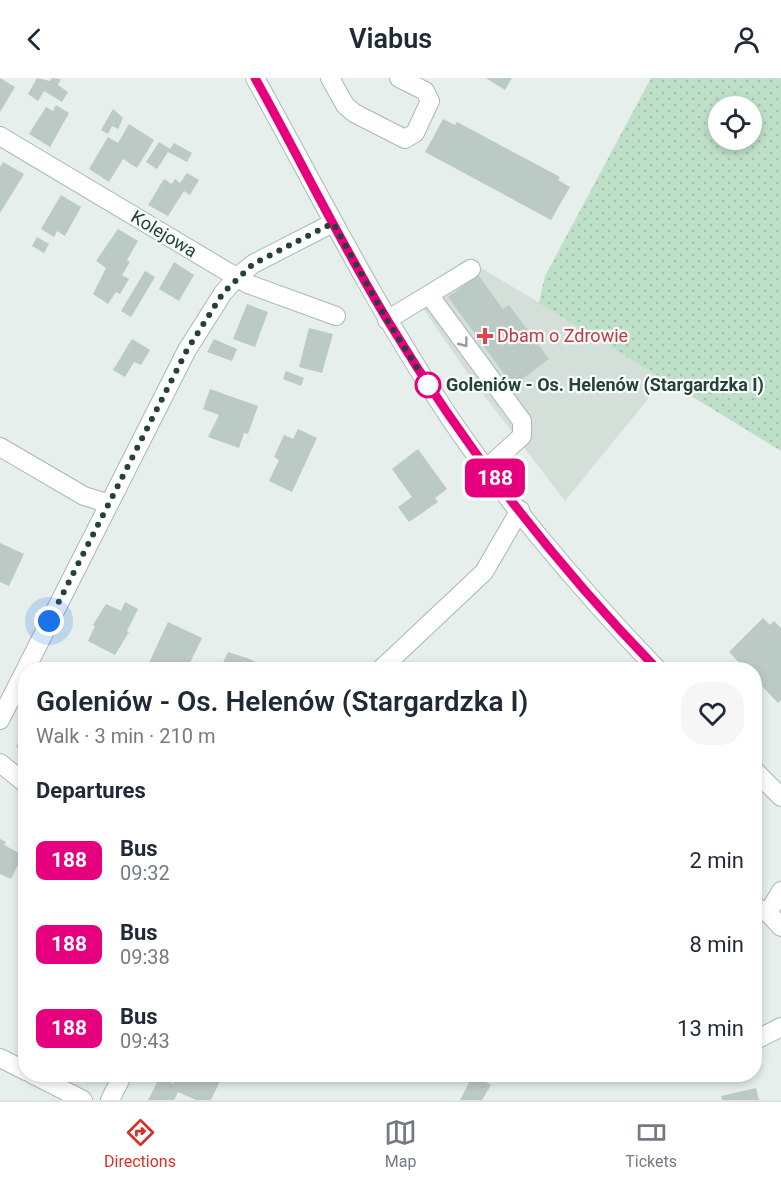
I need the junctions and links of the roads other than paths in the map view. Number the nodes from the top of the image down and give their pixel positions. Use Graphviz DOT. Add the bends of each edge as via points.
graph roads {
  1 [pos="255,78"];
  2 [pos="330,78"];
  3 [pos="399,78"];
  4 [pos="0,136"];
  5 [pos="333,223"];
  6 [pos="471,269"];
  7 [pos="237,277"];
  8 [pos="430,296"];
  9 [pos="336,316"];
  10 [pos="387,320"];
  11 [pos="0,447"];
  12 [pos="487,468"];
  13 [pos="108,503"];
  14 [pos="520,510"];
  15 [pos="29,662"];
  16 [pos="388,662"];
  17 [pos="651,662"];
  18 [pos="18,684"];
  19 [pos="0,720"];
  20 [pos="0,763"];
  21 [pos="18,778"];
  22 [pos="762,778"];
  23 [pos="781,797"];
  24 [pos="781,891"];
  25 [pos="762,909"];
  26 [pos="762,911"];
  27 [pos="781,927"];
  28 [pos="781,1027"];
  29 [pos="762,1037"];
  30 [pos="0,1058"];
  31 [pos="18,1067"];
  32 [pos="48,1082"];
  33 [pos="119,1082"];
  34 [pos="83,1100"];
  35 [pos="110,1100"];
  1 -- 5 [label="street"];
  2 -- 3 [label="street" via="354,113 405,139 415,133 430,100 425,91"];
  4 -- 7 [label="street, Kolejowa"];
  5 -- 7 [label="street" via="253,264"];
  5 -- 10 [label="street"];
  6 -- 8 [label="street"];
  7 -- 9 [label="street, Kolejowa"];
  7 -- 13 [label="street" via="187,350"];
  8 -- 10 [label="street"];
  8 -- 12 [label="street, one-way" via="522,421 522,436"];
  10 -- 12 [label="street"];
  11 -- 13 [label="street" via="84,496"];
  12 -- 14 [label="street"];
  13 -- 15 [label="street"];
  14 -- 16 [label="street" via="484,572"];
  14 -- 17 [label="street"];
  18 -- 19 [label="street"];
  20 -- 21 [label="street"];
  22 -- 23 [label="street"];
  24 -- 25 [label="street"];
  26 -- 27 [label="street"];
  28 -- 29 [label="street"];
  30 -- 31 [label="street"];
  32 -- 34 [label="street"];
  33 -- 35 [label="street"];
}
